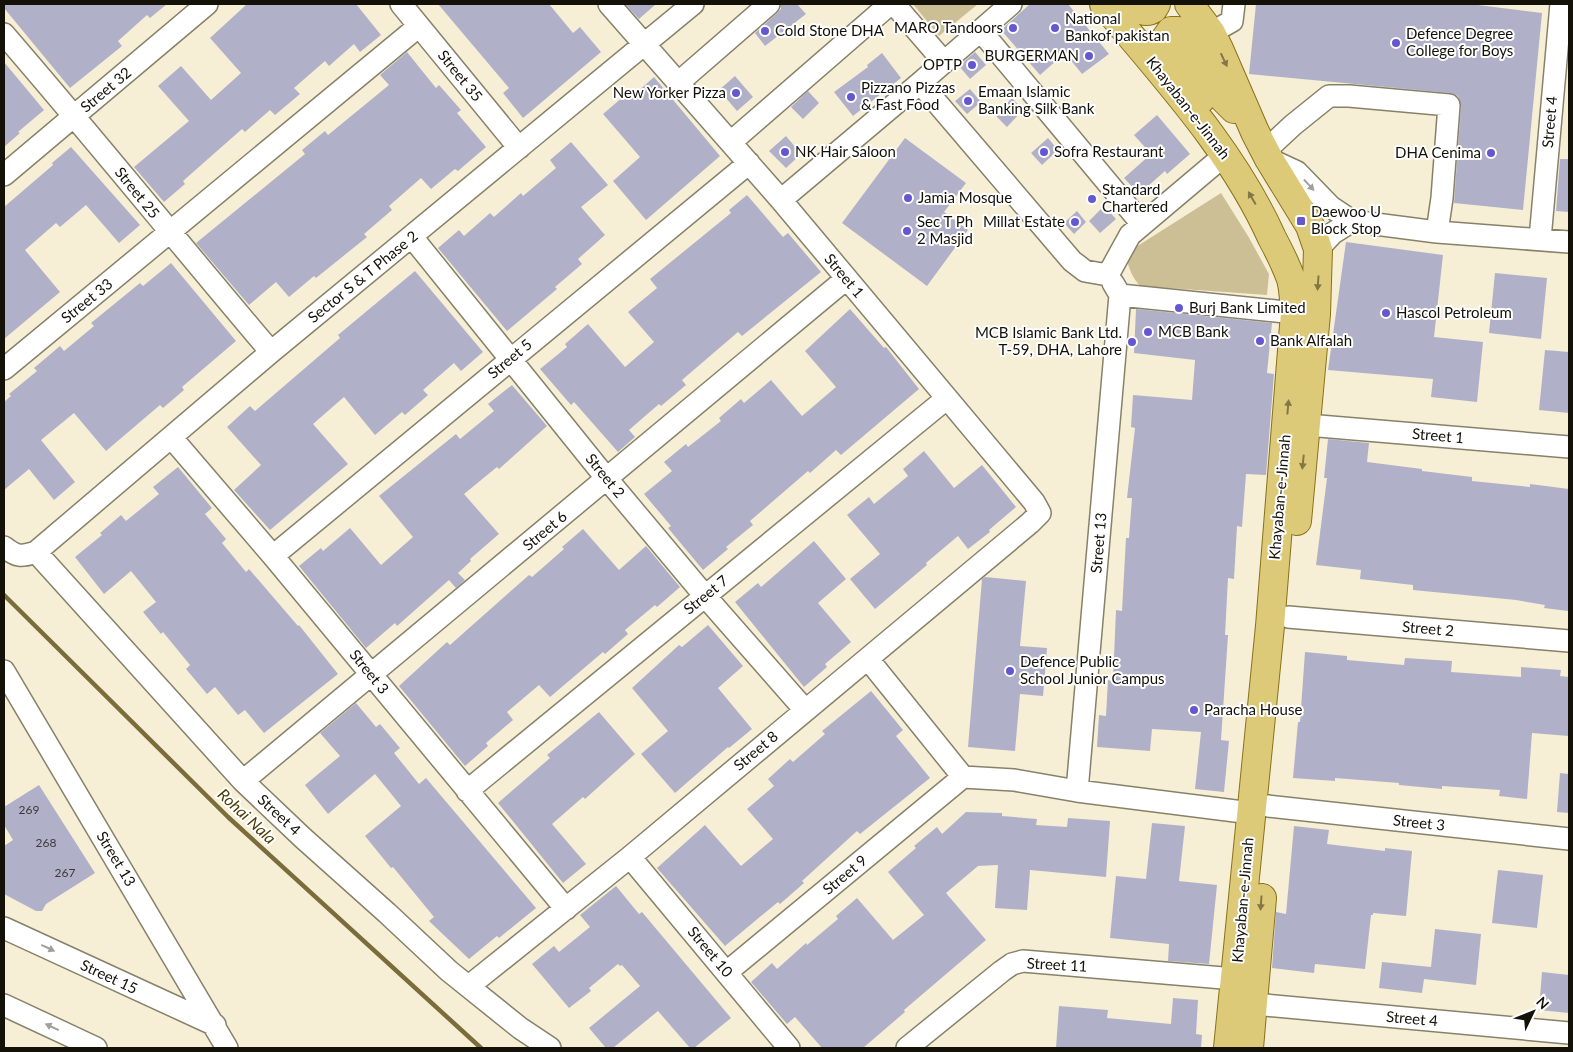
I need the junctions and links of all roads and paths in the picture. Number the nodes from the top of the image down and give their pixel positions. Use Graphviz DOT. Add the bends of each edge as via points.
graph roads {
  1 [pos="207,4"];
  2 [pos="401,4"];
  3 [pos="609,4"];
  4 [pos="693,4"];
  5 [pos="769,4"];
  6 [pos="890,4"];
  7 [pos="894,4"];
  8 [pos="1011,4"];
  9 [pos="1104,4"];
  10 [pos="1132,4"];
  11 [pos="1156,4"];
  12 [pos="1189,4"];
  13 [pos="1234,4"];
  14 [pos="1561,4"];
  15 [pos="418,26"];
  16 [pos="981,31"];
  17 [pos="1210,33"];
  18 [pos="4,34"];
  19 [pos="1563,42"];
  20 [pos="644,44"];
  21 [pos="944,62"];
  22 [pos="678,83"];
  23 [pos="920,84"];
  24 [pos="75,116"];
  25 [pos="1206,128"];
  26 [pos="731,142"];
  27 [pos="1263,147"];
  28 [pos="519,148"];
  29 [pos="1226,154"];
  30 [pos="749,163"];
  31 [pos="4,175"];
  32 [pos="781,200"];
  33 [pos="1352,221"];
  34 [pos="1142,224"];
  35 [pos="1437,232"];
  36 [pos="170,233"];
  37 [pos="412,237"];
  38 [pos="1540,239"];
  39 [pos="1569,242"];
  40 [pos="1318,249"];
  41 [pos="1108,274"];
  42 [pos="846,279"];
  43 [pos="1120,295"];
  44 [pos="1295,313"];
  45 [pos="271,352"];
  46 [pos="511,358"];
  47 [pos="4,369"];
  48 [pos="946,399"];
  49 [pos="1307,425"];
  50 [pos="171,437"];
  51 [pos="1569,447"];
  52 [pos="607,479"];
  53 [pos="1040,513"];
  54 [pos="4,548"];
  55 [pos="36,552"];
  56 [pos="273,556"];
  57 [pos="705,596"];
  58 [pos="1288,617"];
  59 [pos="1569,642"];
  60 [pos="868,659"];
  61 [pos="4,671"];
  62 [pos="371,675"];
  63 [pos="804,710"];
  64 [pos="963,777"];
  65 [pos="243,781"];
  66 [pos="467,791"];
  67 [pos="1077,791"];
  68 [pos="1260,810"];
  69 [pos="1569,839"];
  70 [pos="630,858"];
  71 [pos="566,909"];
  72 [pos="4,928"];
  73 [pos="727,972"];
  74 [pos="1236,978"];
  75 [pos="469,986"];
  76 [pos="1254,1004"];
  77 [pos="4,1005"];
  78 [pos="215,1025"];
  79 [pos="1569,1033"];
  80 [pos="96,1048"];
  81 [pos="227,1048"];
  82 [pos="550,1048"];
  83 [pos="789,1048"];
  84 [pos="907,1048"];
  85 [pos="1228,1048"];
  86 [pos="1249,1048"];
  1 -- 24 [label="street, Street 32"];
  2 -- 15 [label="street, Street 35"];
  3 -- 20 [label="street, Street 1"];
  4 -- 20 [label="street, Sector S & T Phase 2"];
  5 -- 22 [label="street"];
  6 -- 26 [label="street"];
  7 -- 21 [label="street"];
  8 -- 16 [label="street"];
  9 -- 25 [label="main road, Khayaban-e-Jinnah"];
  10 -- 11 [label="main road" via="1147,12"];
  12 -- 17 [label="main road, Khayaban-e-Jinnah"];
  13 -- 17 [label="street" via="1232,21"];
  14 -- 19 [label="street, Street 4"];
  15 -- 28 [label="street, Street 35"];
  15 -- 36 [label="street, Street 33"];
  16 -- 21 [label="street"];
  16 -- 34 [label="street"];
  17 -- 27 [label="main road, Khayaban-e-Jinnah, one-way"];
  18 -- 24 [label="street, Street 25"];
  19 -- 38 [label="street, Street 4"];
  20 -- 22 [label="street, Street 1"];
  20 -- 28 [label="street, Sector S & T Phase 2"];
  21 -- 23 [label="street"];
  22 -- 26 [label="street, Street 1"];
  23 -- 32 [label="street"];
  23 -- 41 [label="street" via="1072,261 1085,271"];
  24 -- 31 [label="street, Street 32"];
  24 -- 36 [label="street, Street 25"];
  25 -- 27 [label="main road" via="1200,97 1165,42 1172,31 1184,34 1223,98"];
  25 -- 29 [label="main road, Khayaban-e-Jinnah"];
  26 -- 30 [label="street, Street 1"];
  27 -- 33 [label="street, one-way" via="1297,172 1331,208"];
  27 -- 35 [label="street" via="1329,96 1449,105"];
  27 -- 40 [label="main road, Khayaban-e-Jinnah" via="1310,226"];
  28 -- 37 [label="street, Sector S & T Phase 2"];
  29 -- 34 [label="street"];
  44 -- 29 [label="main road, Khayaban-e-Jinnah, one-way" via="1291,280 1284,262 1257,206"];
  30 -- 32 [label="street, Street 1"];
  30 -- 46 [label="street, Street 5"];
  32 -- 42 [label="street, Street 1"];
  33 -- 35 [label="street"];
  33 -- 40 [label="street" via="1333,233"];
  34 -- 41 [label="street" via="1130,235"];
  35 -- 38 [label="street"];
  36 -- 45 [label="street, Street 25"];
  36 -- 47 [label="street, Street 33"];
  37 -- 45 [label="street, Sector S & T Phase 2"];
  37 -- 46 [label="street, Street 2"];
  38 -- 39 [label="street"];
  40 -- 49 [label="main road, Khayaban-e-Jinnah, one-way"];
  41 -- 43 [label="street"];
  42 -- 48 [label="street, Street 1"];
  42 -- 52 [label="street, Street 6"];
  43 -- 44 [label="street"];
  43 -- 67 [label="street, Street 13"];
  68 -- 44 [label="main road, Khayaban-e-Jinnah, one-way" via="1270,626"];
  45 -- 50 [label="street, Sector S & T Phase 2"];
  46 -- 52 [label="street, Street 2"];
  46 -- 56 [label="street, Street 5"];
  48 -- 53 [label="street, Street 1"];
  48 -- 57 [label="street, Street 7"];
  49 -- 51 [label="street, Street 1"];
  49 -- 58 [label="main road, Khayaban-e-Jinnah, one-way"];
  50 -- 55 [label="street, Sector S & T Phase 2"];
  50 -- 56 [label="street, Street 3"];
  52 -- 57 [label="street, Street 2"];
  52 -- 62 [label="street, Street 6"];
  53 -- 60 [label="street, Street 8"];
  54 -- 55 [label="street" via="22,556"];
  55 -- 65 [label="street, Street 4"];
  56 -- 62 [label="street, Street 3"];
  57 -- 63 [label="street, Street 2"];
  57 -- 66 [label="street, Street 7"];
  58 -- 59 [label="street, Street 2"];
  58 -- 68 [label="main road, Khayaban-e-Jinnah"];
  60 -- 63 [label="street, Street 8"];
  60 -- 64 [label="street"];
  61 -- 78 [label="street, Street 13"];
  62 -- 65 [label="street, Street 6"];
  62 -- 66 [label="street, Street 3"];
  63 -- 70 [label="street, Street 8"];
  64 -- 67 [label="street" via="1014,780"];
  64 -- 73 [label="street, Street 9"];
  65 -- 75 [label="street, Street 4"];
  66 -- 71 [label="street, Street 3"];
  67 -- 68 [label="street"];
  68 -- 69 [label="street, Street 3"];
  68 -- 74 [label="main road, Khayaban-e-Jinnah"];
  68 -- 76 [label="main road, Khayaban-e-Jinnah, one-way"];
  70 -- 71 [label="street, Street 8"];
  70 -- 73 [label="street, Street 10"];
  71 -- 75 [label="street, Street 8"];
  72 -- 78 [label="street, Street 15, one-way"];
  73 -- 83 [label="street, Street 10"];
  74 -- 84 [label="street, Street 11" via="1024,962 1012,964"];
  74 -- 85 [label="main road, Khayaban-e-Jinnah"];
  75 -- 82 [label="street, Street 4"];
  76 -- 79 [label="street, Street 4"];
  76 -- 86 [label="main road, Khayaban-e-Jinnah"];
  80 -- 77 [label="street, one-way"];
  78 -- 81 [label="street, Street 13"];
}
